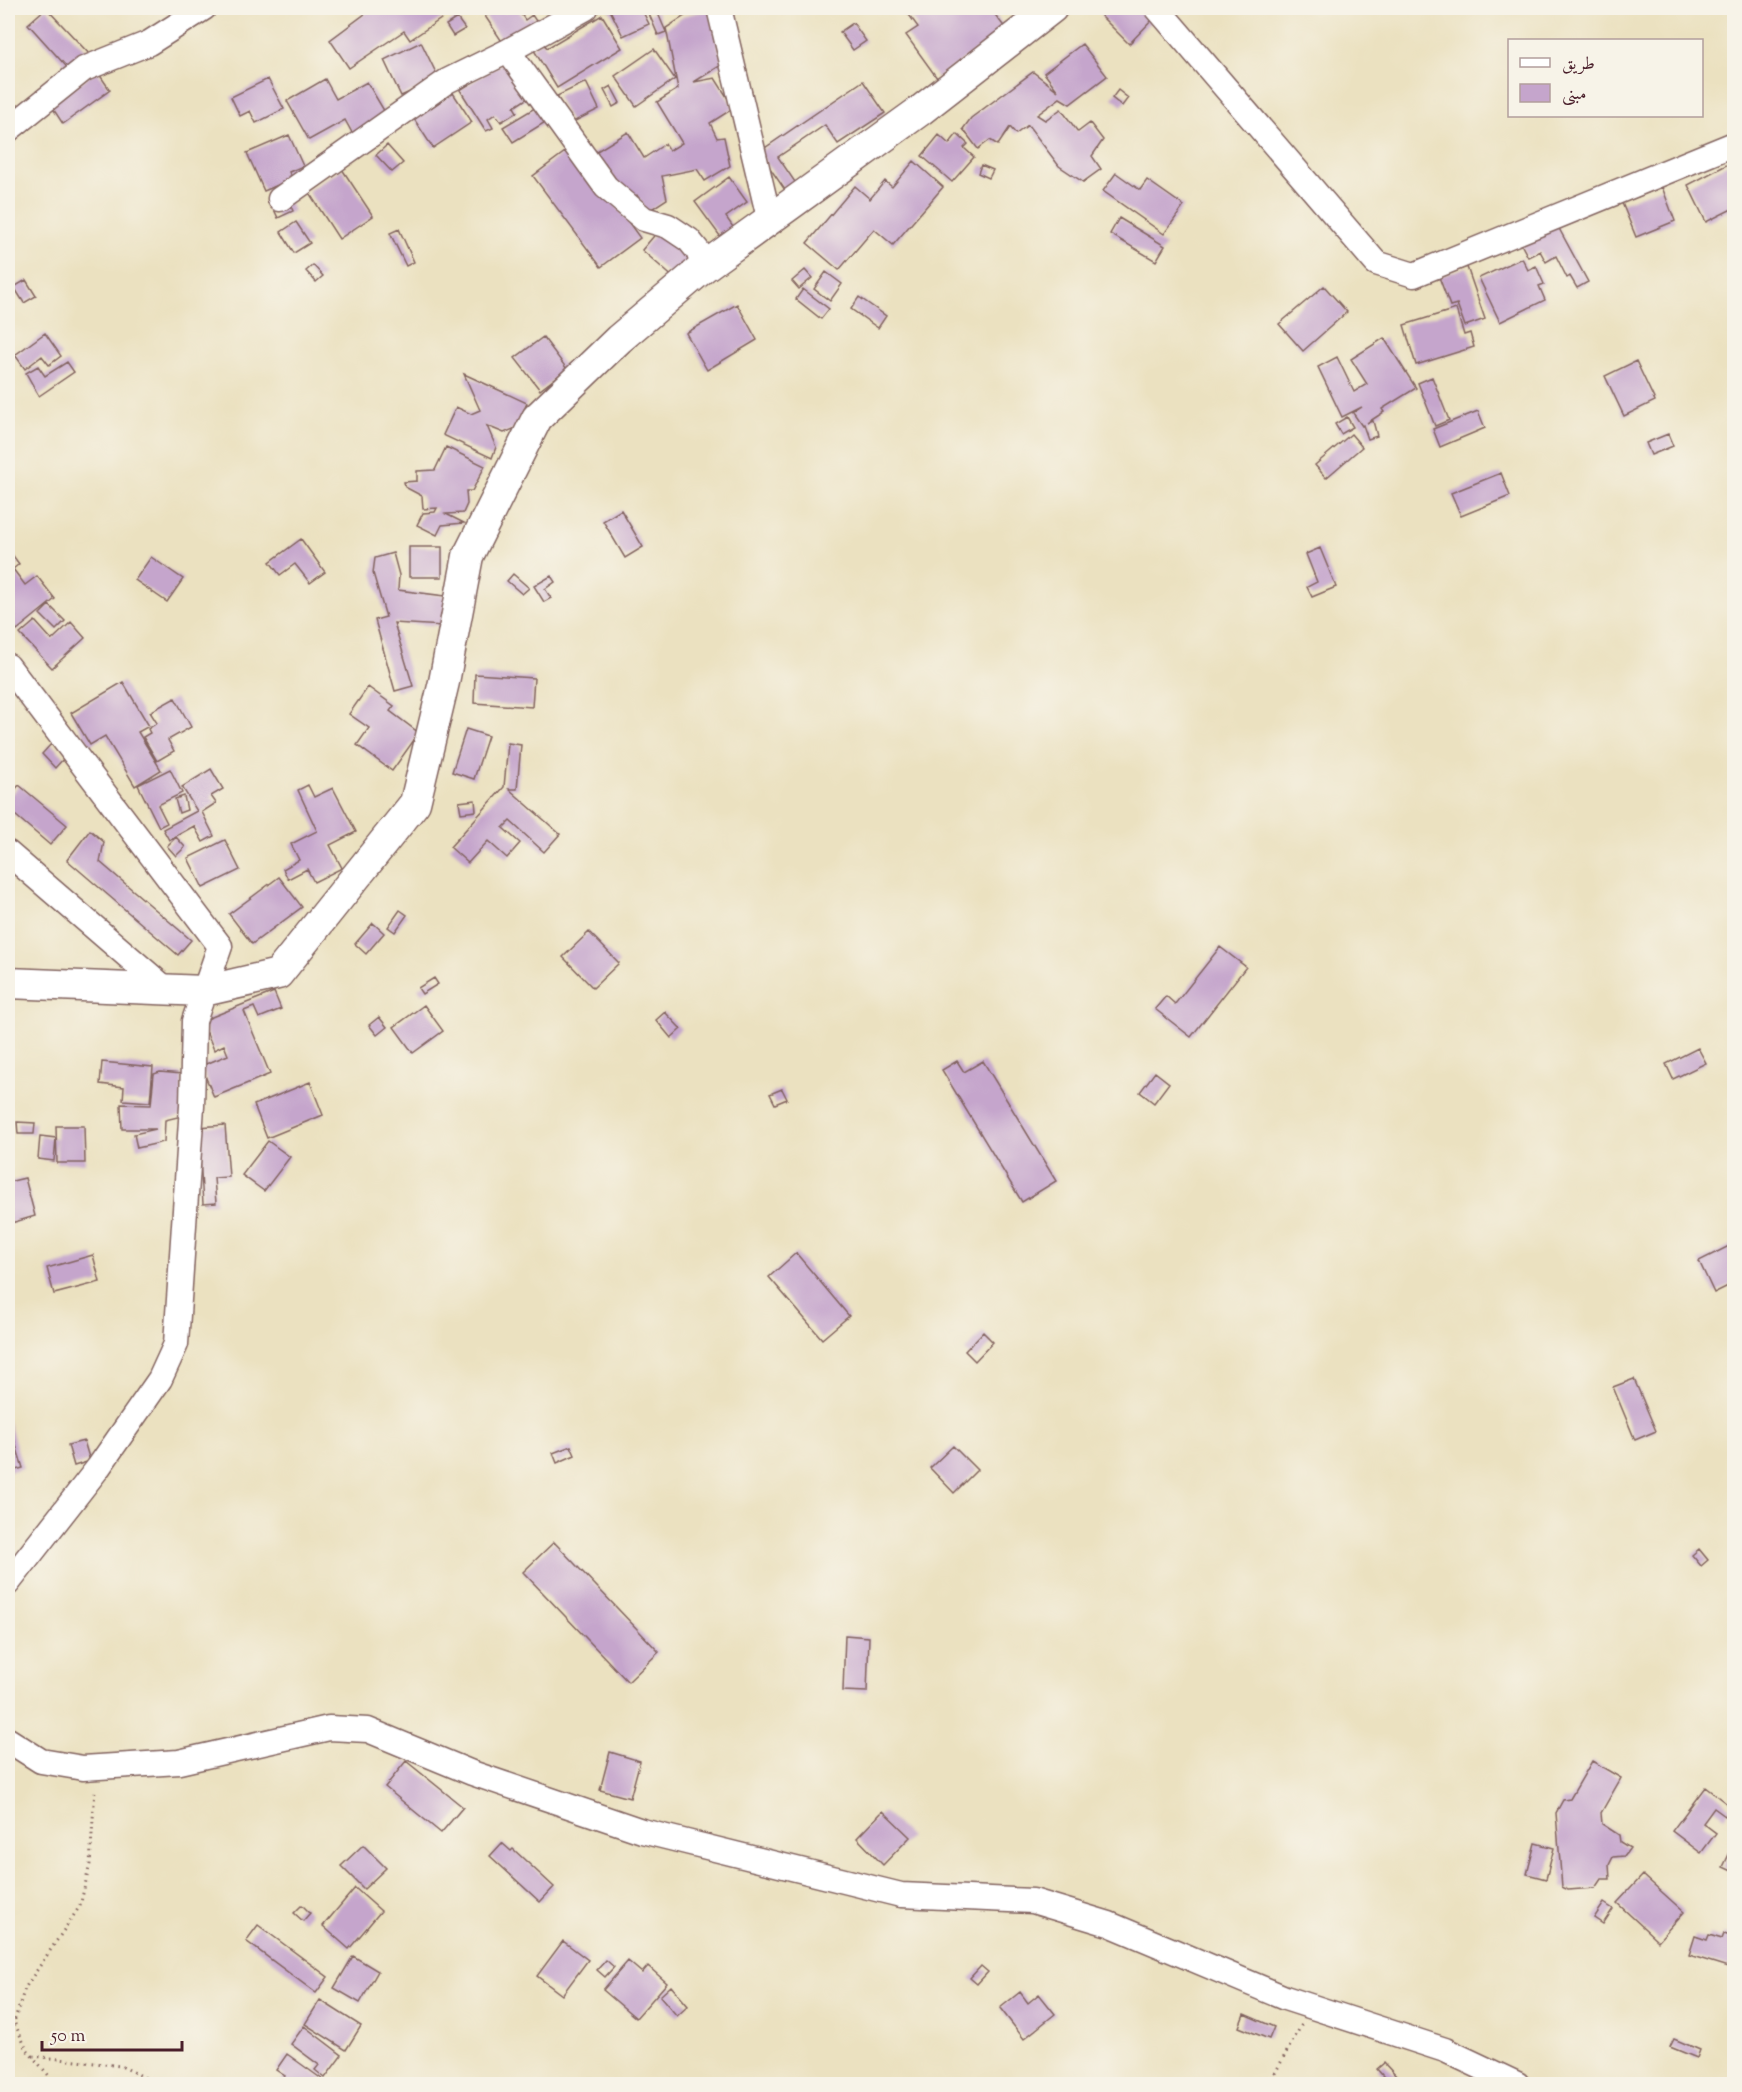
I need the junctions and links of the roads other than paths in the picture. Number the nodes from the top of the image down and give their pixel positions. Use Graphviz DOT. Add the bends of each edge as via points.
graph roads {
  1 [pos="204,8"];
  2 [pos="586,8"];
  3 [pos="719,8"];
  4 [pos="1052,8"];
  5 [pos="1157,8"];
  6 [pos="508,51"];
  7 [pos="8,130"];
  8 [pos="1734,144"];
  9 [pos="280,199"];
  10 [pos="770,222"];
  11 [pos="704,267"];
  12 [pos="8,666"];
  13 [pos="8,853"];
  14 [pos="8,983"];
  15 [pos="167,990"];
  16 [pos="204,991"];
  17 [pos="8,1583"];
  18 [pos="12,1742"];
  19 [pos="1517,2085"];
  1 -- 7 [label="street" via="149,43 84,69"];
  2 -- 6 [label="street"];
  3 -- 10 [label="street"];
  4 -- 10 [label="main road"];
  5 -- 8 [label="street" via="1376,263 1414,275"];
  6 -- 9 [label="street" via="447,81"];
  6 -- 11 [label="street" via="606,187 644,219 668,226 689,240"];
  10 -- 11 [label="main road"];
  11 -- 16 [label="main road" via="619,339 537,418 468,556 415,803 279,974"];
  12 -- 16 [label="street" via="220,946"];
  13 -- 15 [label="street"];
  14 -- 15 [label="main road"];
  15 -- 16 [label="main road"];
  16 -- 17 [label="street" via="194,1021 176,1344 160,1379 105,1458"];
  18 -- 19 [label="street" via="41,1761 83,1768 179,1762 329,1728 368,1730 472,1773 642,1831 901,1896 1033,1901 1109,1924 1285,1998 1445,2050"];
}
